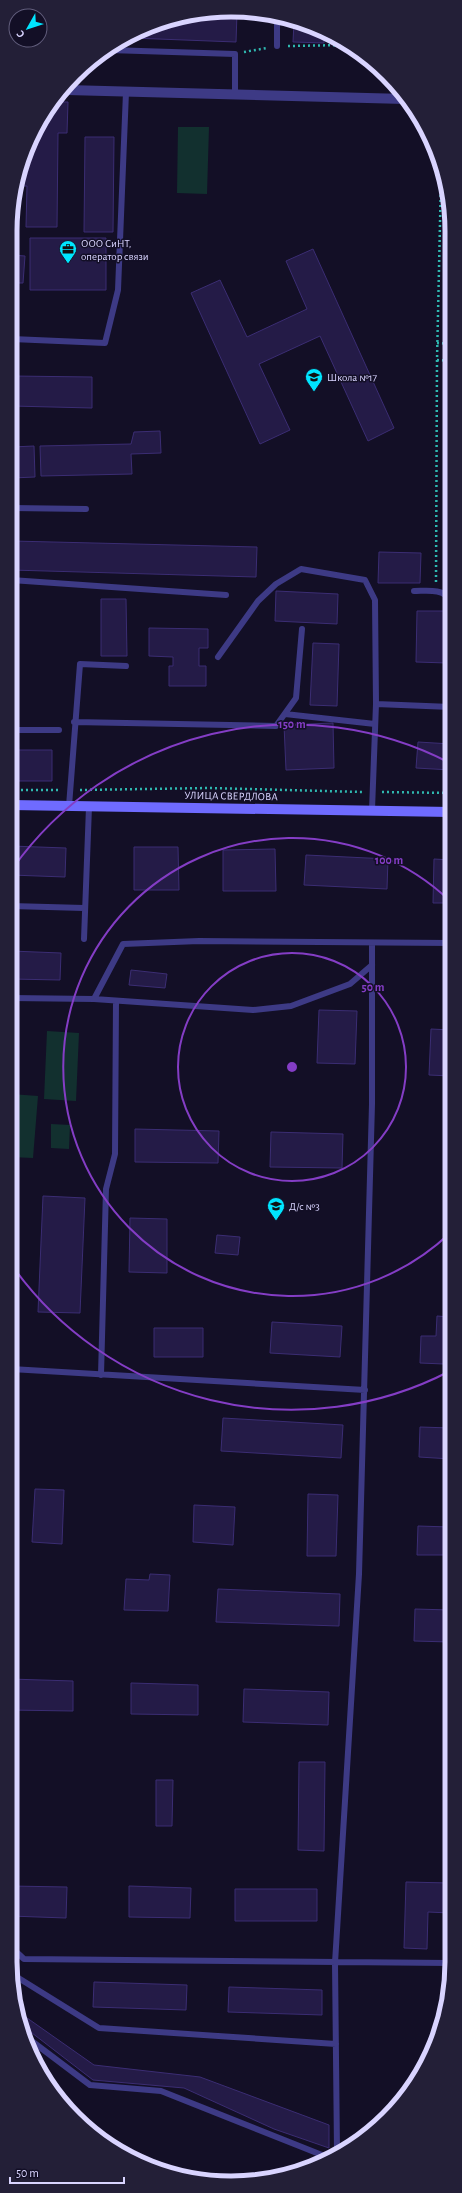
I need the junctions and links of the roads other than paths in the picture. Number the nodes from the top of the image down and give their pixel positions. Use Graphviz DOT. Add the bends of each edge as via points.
graph roads {
  1 [pos="277,22"];
  2 [pos="277,46"];
  3 [pos="117,50"];
  4 [pos="70,90"];
  5 [pos="126,92"];
  6 [pos="235,94"];
  7 [pos="399,99"];
  8 [pos="17,339"];
  9 [pos="17,508"];
  10 [pos="86,510"];
  11 [pos="17,580"];
  12 [pos="414,591"];
  13 [pos="445,594"];
  14 [pos="226,595"];
  15 [pos="302,629"];
  16 [pos="218,657"];
  17 [pos="126,666"];
  18 [pos="376,704"];
  19 [pos="445,707"];
  20 [pos="285,714"];
  21 [pos="74,722"];
  22 [pos="375,724"];
  23 [pos="17,730"];
  24 [pos="60,730"];
  25 [pos="17,805"];
  26 [pos="69,806"];
  27 [pos="89,806"];
  28 [pos="372,810"];
  29 [pos="445,812"];
  30 [pos="17,906"];
  31 [pos="84,908"];
  32 [pos="84,939"];
  33 [pos="445,943"];
  34 [pos="372,944"];
  35 [pos="372,965"];
  36 [pos="17,998"];
  37 [pos="94,999"];
  38 [pos="116,1001"];
  39 [pos="17,1369"];
  40 [pos="101,1375"];
  41 [pos="365,1390"];
  42 [pos="17,1952"];
  43 [pos="335,1963"];
  44 [pos="445,1964"];
  45 [pos="17,1977"];
  46 [pos="32,2041"];
  47 [pos="336,2044"];
  48 [pos="337,2148"];
  49 [pos="323,2155"];
  1 -- 2 [label="lane"];
  3 -- 6 [label="lane" via="236,54"];
  4 -- 5 [label="street"];
  5 -- 6 [label="street"];
  5 -- 8 [label="lane" via="118,290 105,343"];
  6 -- 7 [label="street"];
  9 -- 10 [label="lane"];
  11 -- 14 [label="lane"];
  12 -- 13 [label="lane" via="436,590"];
  15 -- 20 [label="lane" via="296,698"];
  16 -- 18 [label="lane" via="258,601 276,584 301,569 365,580 375,600"];
  17 -- 21 [label="lane" via="80,664"];
  18 -- 19 [label="lane"];
  18 -- 22 [label="lane"];
  20 -- 21 [label="lane" via="276,726"];
  20 -- 22 [label="lane"];
  21 -- 26 [label="lane"];
  22 -- 28 [label="lane"];
  23 -- 24 [label="lane"];
  25 -- 26 [label="main road, УЛИЦА СВЕРДЛОВА"];
  26 -- 27 [label="main road, УЛИЦА СВЕРДЛОВА"];
  27 -- 28 [label="main road, УЛИЦА СВЕРДЛОВА"];
  27 -- 31 [label="lane"];
  28 -- 29 [label="main road, УЛИЦА СВЕРДЛОВА"];
  30 -- 31 [label="lane"];
  31 -- 32 [label="lane"];
  33 -- 34 [label="lane"];
  34 -- 35 [label="lane"];
  34 -- 37 [label="lane" via="199,941 123,944"];
  35 -- 38 [label="lane" via="350,984 291,1006 253,1010"];
  35 -- 41 [label="lane" via="372,1104 364,1346"];
  36 -- 37 [label="lane"];
  37 -- 38 [label="lane"];
  38 -- 40 [label="lane" via="116,1154 106,1189"];
  39 -- 40 [label="lane"];
  40 -- 41 [label="lane"];
  41 -- 43 [label="lane" via="359,1574"];
  42 -- 43 [label="lane" via="24,1959"];
  43 -- 44 [label="lane"];
  43 -- 47 [label="lane"];
  45 -- 47 [label="lane" via="99,2028"];
  46 -- 49 [label="lane" via="90,2085 161,2091"];
  47 -- 48 [label="lane"];
}
